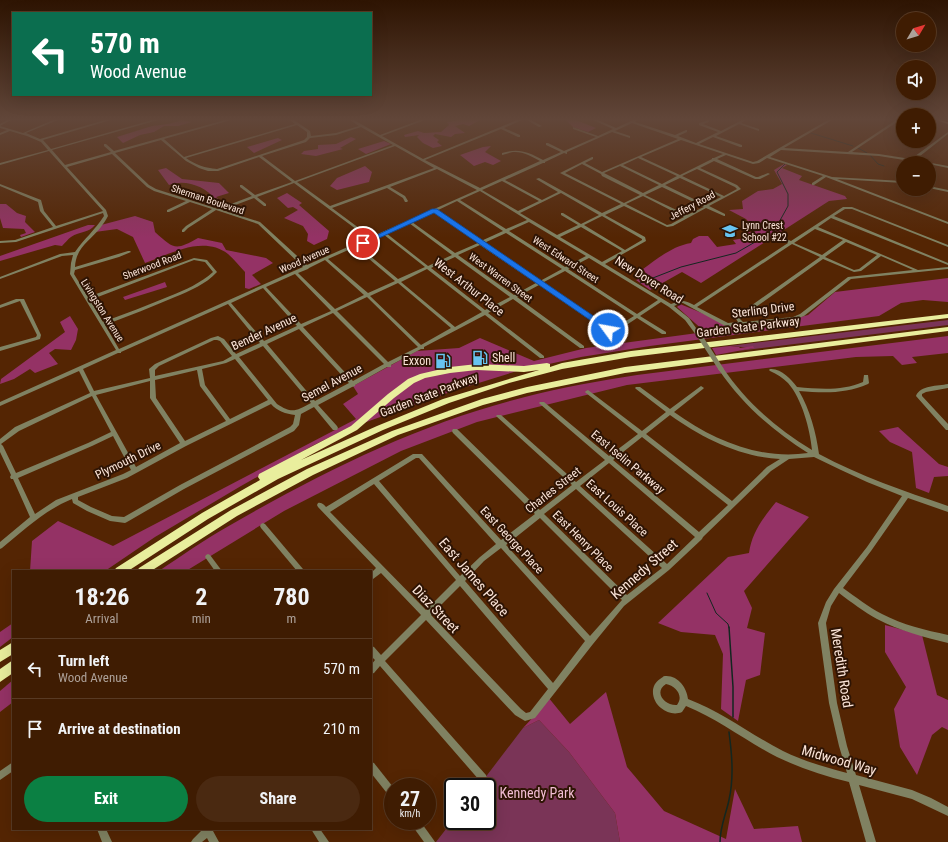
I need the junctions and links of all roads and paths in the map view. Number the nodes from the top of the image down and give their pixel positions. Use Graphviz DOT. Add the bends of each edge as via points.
graph roads {
  1 [pos="18,159"];
  2 [pos="58,159"];
  3 [pos="88,159"];
  4 [pos="120,159"];
  5 [pos="186,159"];
  6 [pos="254,159"];
  7 [pos="264,159"];
  8 [pos="356,159"];
  9 [pos="538,159"];
  10 [pos="551,159"];
  11 [pos="589,159"];
  12 [pos="635,159"];
  13 [pos="641,159"];
  14 [pos="713,159"];
  15 [pos="740,159"];
  16 [pos="763,159"];
  17 [pos="775,159"];
  18 [pos="422,160"];
  19 [pos="544,162"];
  20 [pos="582,163"];
  21 [pos="0,164"];
  22 [pos="936,164"];
  23 [pos="620,165"];
  24 [pos="65,166"];
  25 [pos="948,167"];
  26 [pos="437,168"];
  27 [pos="696,168"];
  28 [pos="602,173"];
  29 [pos="768,174"];
  30 [pos="679,176"];
  31 [pos="826,176"];
  32 [pos="831,178"];
  33 [pos="538,179"];
  34 [pos="503,180"];
  35 [pos="896,181"];
  36 [pos="294,182"];
  37 [pos="813,184"];
  38 [pos="0,185"];
  39 [pos="661,185"];
  40 [pos="241,186"];
  41 [pos="387,186"];
  42 [pos="936,188"];
  43 [pos="480,190"];
  44 [pos="948,191"];
  45 [pos="561,192"];
  46 [pos="643,194"];
  47 [pos="255,197"];
  48 [pos="724,197"];
  49 [pos="458,200"];
  50 [pos="189,201"];
  51 [pos="406,201"];
  52 [pos="541,201"];
  53 [pos="623,204"];
  54 [pos="265,205"];
  55 [pos="706,207"];
  56 [pos="329,208"];
  57 [pos="216,210"];
  58 [pos="105,211"];
  59 [pos="168,211"];
  60 [pos="434,211"];
  61 [pos="517,213"];
  62 [pos="562,214"];
  63 [pos="602,214"];
  64 [pos="724,215"];
  65 [pos="687,217"];
  66 [pos="832,217"];
  67 [pos="948,217"];
  68 [pos="530,220"];
  69 [pos="943,221"];
  70 [pos="410,222"];
  71 [pos="948,223"];
  72 [pos="581,225"];
  73 [pos="55,227"];
  74 [pos="815,227"];
  75 [pos="183,231"];
  76 [pos="506,231"];
  77 [pos="384,234"];
  78 [pos="774,235"];
  79 [pos="557,237"];
  80 [pos="371,239"];
  81 [pos="846,240"];
  82 [pos="0,242"];
  83 [pos="791,242"];
  84 [pos="482,243"];
  85 [pos="356,246"];
  86 [pos="948,246"];
  87 [pos="625,251"];
  88 [pos="129,252"];
  89 [pos="76,254"];
  90 [pos="455,255"];
  91 [pos="880,255"];
  92 [pos="590,256"];
  93 [pos="822,257"];
  94 [pos="326,259"];
  95 [pos="602,264"];
  96 [pos="948,264"];
  97 [pos="307,268"];
  98 [pos="428,268"];
  99 [pos="948,268"];
  100 [pos="72,269"];
  101 [pos="566,270"];
  102 [pos="916,270"];
  103 [pos="296,273"];
  104 [pos="0,278"];
  105 [pos="398,282"];
  106 [pos="541,283"];
  107 [pos="264,287"];
  108 [pos="368,296"];
  109 [pos="514,298"];
  110 [pos="87,299"];
  111 [pos="661,300"];
  112 [pos="229,303"];
  113 [pos="671,306"];
  114 [pos="0,307"];
  115 [pos="694,307"];
  116 [pos="335,311"];
  117 [pos="486,313"];
  118 [pos="636,315"];
  119 [pos="948,316"];
  120 [pos="741,323"];
  121 [pos="102,324"];
  122 [pos="300,327"];
  123 [pos="455,329"];
  124 [pos="948,329"];
  125 [pos="664,333"];
  126 [pos="264,344"];
  127 [pos="582,347"];
  128 [pos="422,348"];
  129 [pos="0,349"];
  130 [pos="119,352"];
  131 [pos="235,357"];
  132 [pos="542,357"];
  133 [pos="389,366"];
  134 [pos="562,366"];
  135 [pos="80,369"];
  136 [pos="199,369"];
  137 [pos="772,370"];
  138 [pos="866,376"];
  139 [pos="152,380"];
  140 [pos="353,385"];
  141 [pos="948,386"];
  142 [pos="638,388"];
  143 [pos="702,388"];
  144 [pos="796,389"];
  145 [pos="588,392"];
  146 [pos="93,394"];
  147 [pos="272,401"];
  148 [pos="542,403"];
  149 [pos="0,404"];
  150 [pos="315,404"];
  151 [pos="670,411"];
  152 [pos="298,413"];
  153 [pos="499,416"];
  154 [pos="229,421"];
  155 [pos="335,428"];
  156 [pos="948,428"];
  157 [pos="454,431"];
  158 [pos="115,433"];
  159 [pos="642,434"];
  160 [pos="0,442"];
  161 [pos="184,444"];
  162 [pos="0,446"];
  163 [pos="816,454"];
  164 [pos="788,457"];
  165 [pos="609,460"];
  166 [pos="135,471"];
  167 [pos="14,477"];
  168 [pos="375,481"];
  169 [pos="576,486"];
  170 [pos="248,490"];
  171 [pos="906,495"];
  172 [pos="75,496"];
  173 [pos="732,504"];
  174 [pos="320,505"];
  175 [pos="948,509"];
  176 [pos="326,511"];
  177 [pos="540,514"];
  178 [pos="34,518"];
  179 [pos="263,526"];
  180 [pos="700,536"];
  181 [pos="501,544"];
  182 [pos="0,546"];
  183 [pos="208,557"];
  184 [pos="667,568"];
  185 [pos="380,569"];
  186 [pos="121,570"];
  187 [pos="144,570"];
  188 [pos="218,570"];
  189 [pos="300,570"];
  190 [pos="372,576"];
  191 [pos="460,580"];
  192 [pos="838,588"];
  193 [pos="626,600"];
  194 [pos="425,616"];
  195 [pos="948,638"];
  196 [pos="590,641"];
  197 [pos="12,648"];
  198 [pos="372,651"];
  199 [pos="0,657"];
  200 [pos="380,661"];
  201 [pos="12,667"];
  202 [pos="372,669"];
  203 [pos="0,676"];
  204 [pos="553,689"];
  205 [pos="684,701"];
  206 [pos="532,715"];
  207 [pos="12,767"];
  208 [pos="372,767"];
  209 [pos="0,776"];
  210 [pos="483,778"];
  211 [pos="852,778"];
  212 [pos="384,783"];
  213 [pos="948,812"];
  214 [pos="101,830"];
  215 [pos="207,830"];
  216 [pos="208,830"];
  217 [pos="316,830"];
  218 [pos="421,830"];
  219 [pos="107,842"];
  220 [pos="196,842"];
  221 [pos="214,842"];
  222 [pos="324,842"];
  223 [pos="430,842"];
  224 [pos="871,842"];
  1 -- 21 [label="street"];
  2 -- 24 [label="street"];
  3 -- 24 [label="street"];
  4 -- 50 [label="street, Sherman Boulevard" via="148,186"];
  5 -- 6 [label="street" via="200,169 214,170"];
  7 -- 36 [label="street"];
  8 -- 36 [label="street"];
  9 -- 19 [label="street"];
  10 -- 19 [label="street, Wood Avenue"];
  11 -- 20 [label="street"];
  12 -- 23 [label="street"];
  13 -- 30 [label="street"];
  14 -- 27 [label="street"];
  14 -- 29 [label="street" via="755,178"];
  15 -- 16 [label="street" via="750,163"];
  17 -- 31 [label="street"];
  18 -- 26 [label="street, New Dover Road"];
  19 -- 34 [label="street, Wood Avenue"];
  20 -- 28 [label="street"];
  20 -- 53 [label="street, Jeffery Road" via="563,172"];
  22 -- 25 [label="street"];
  23 -- 28 [label="street"];
  23 -- 39 [label="street"];
  24 -- 58 [label="street"];
  26 -- 41 [label="street"];
  26 -- 43 [label="street, New Dover Road"];
  27 -- 30 [label="street"];
  27 -- 48 [label="street, Jeffery Road" via="739,188"];
  28 -- 46 [label="street"];
  30 -- 39 [label="street"];
  30 -- 48 [label="street"];
  31 -- 32 [label="street"];
  31 -- 37 [label="street"];
  32 -- 35 [label="street"];
  32 -- 69 [label="street"];
  33 -- 45 [label="street"];
  34 -- 43 [label="street, Wood Avenue"];
  34 -- 52 [label="street"];
  36 -- 47 [label="street"];
  36 -- 56 [label="street"];
  38 -- 73 [label="street" via="40,201 42,211"];
  39 -- 46 [label="street"];
  39 -- 55 [label="street"];
  40 -- 47 [label="street"];
  41 -- 51 [label="street"];
  41 -- 56 [label="street"];
  42 -- 44 [label="street"];
  43 -- 49 [label="street, Wood Avenue"];
  43 -- 61 [label="street, New Dover Road"];
  45 -- 52 [label="street"];
  45 -- 63 [label="street"];
  46 -- 53 [label="street"];
  46 -- 65 [label="street"];
  47 -- 54 [label="street"];
  47 -- 57 [label="street"];
  48 -- 55 [label="street, Jeffery Road"];
  49 -- 60 [label="street, Wood Avenue"];
  49 -- 76 [label="street, West Edward Street"];
  50 -- 57 [label="street, Sherman Boulevard"];
  50 -- 59 [label="street"];
  52 -- 61 [label="street"];
  53 -- 63 [label="street"];
  53 -- 65 [label="street, Jeffery Road" via="667,226"];
  55 -- 64 [label="street"];
  55 -- 65 [label="street, Jeffery Road"];
  56 -- 80 [label="street"];
  57 -- 75 [label="street"];
  57 -- 97 [label="street, Sherman Boulevard" via="259,223"];
  58 -- 73 [label="street"];
  58 -- 89 [label="street, Livingston Avenue" via="106,216 99,227"];
  60 -- 70 [label="street, Wood Avenue"];
  60 -- 84 [label="street"];
  61 -- 68 [label="street, New Dover Road"];
  62 -- 72 [label="street"];
  63 -- 72 [label="street"];
  63 -- 87 [label="street" via="644,238 644,241"];
  66 -- 74 [label="street"];
  66 -- 86 [label="street" via="844,208 849,208"];
  66 -- 96 [label="street"];
  67 -- 69 [label="street"];
  68 -- 76 [label="street, Bender Avenue"];
  68 -- 79 [label="street, New Dover Road"];
  69 -- 71 [label="street"];
  70 -- 77 [label="street, Wood Avenue"];
  70 -- 90 [label="street, West Warren Street"];
  72 -- 79 [label="street"];
  72 -- 87 [label="street"];
  73 -- 82 [label="street" via="15,241"];
  74 -- 81 [label="street"];
  74 -- 83 [label="street"];
  76 -- 84 [label="street, Bender Avenue"];
  76 -- 101 [label="street, West Edward Street"];
  77 -- 80 [label="street, Wood Avenue"];
  77 -- 98 [label="street, West Arthur Place"];
  78 -- 83 [label="street"];
  79 -- 92 [label="street, New Dover Road"];
  80 -- 85 [label="street, Wood Avenue"];
  81 -- 91 [label="street"];
  81 -- 93 [label="street"];
  83 -- 93 [label="street"];
  83 -- 115 [label="street"];
  84 -- 90 [label="street, Bender Avenue"];
  84 -- 106 [label="street"];
  85 -- 94 [label="street, Wood Avenue"];
  85 -- 105 [label="street"];
  87 -- 95 [label="street"];
  88 -- 100 [label="street"];
  89 -- 100 [label="street, Livingston Avenue"];
  89 -- 104 [label="street" via="61,255"];
  90 -- 98 [label="street, Bender Avenue"];
  90 -- 109 [label="street, West Warren Street"];
  91 -- 93 [label="street" via="856,271"];
  91 -- 102 [label="street"];
  92 -- 95 [label="street, New Dover Road"];
  92 -- 101 [label="street, Semel Avenue"];
  93 -- 120 [label="street" via="740,316 738,319"];
  94 -- 97 [label="street, Wood Avenue"];
  94 -- 108 [label="street"];
  95 -- 111 [label="street, New Dover Road"];
  97 -- 103 [label="street, Wood Avenue"];
  98 -- 105 [label="street, Bender Avenue"];
  98 -- 117 [label="street, West Arthur Place"];
  99 -- 102 [label="street"];
  100 -- 110 [label="street, Livingston Avenue" via="75,280"];
  101 -- 106 [label="street, Semel Avenue"];
  101 -- 118 [label="street, West Edward Street"];
  102 -- 120 [label="street, Sterling Drive" via="850,278 799,317"];
  103 -- 107 [label="street, Wood Avenue"];
  103 -- 116 [label="street"];
  105 -- 108 [label="street, Bender Avenue"];
  105 -- 123 [label="street"];
  106 -- 109 [label="street, Semel Avenue"];
  106 -- 118 [label="street" via="606,329 618,328"];
  107 -- 112 [label="street, Wood Avenue"];
  107 -- 122 [label="street"];
  108 -- 116 [label="street, Bender Avenue"];
  108 -- 128 [label="street"];
  109 -- 117 [label="street, Semel Avenue"];
  109 -- 127 [label="street, West Warren Street"];
  110 -- 121 [label="street, Livingston Avenue"];
  110 -- 121 [label="street, Sherwood Road" via="194,259 206,261 215,272 210,278 195,286"];
  111 -- 113 [label="street, New Dover Road"];
  111 -- 118 [label="street"];
  112 -- 126 [label="street"];
  112 -- 130 [label="street, Wood Avenue"];
  113 -- 115 [label="street, Sterling Drive" via="684,302"];
  113 -- 163 [label="street, New Dover Road, bridge" via="687,319 740,394 763,417"];
  114 -- 129 [label="street" via="22,300 39,335 35,339"];
  115 -- 120 [label="street, Sterling Drive" via="724,324"];
  116 -- 122 [label="street, Bender Avenue"];
  116 -- 133 [label="street"];
  117 -- 123 [label="street, Semel Avenue"];
  117 -- 132 [label="street, West Arthur Place"];
  118 -- 125 [label="street, West Edward Street"];
  119 -- 134 [label="highway, Garden State Parkway" via="643,352"];
  121 -- 130 [label="street, Livingston Avenue"];
  122 -- 126 [label="street, Bender Avenue"];
  122 -- 140 [label="street"];
  123 -- 128 [label="street, Semel Avenue"];
  124 -- 187 [label="highway, Garden State Parkway" via="625,370 482,402 395,433 310,472 234,513"];
  126 -- 131 [label="street, Bender Avenue"];
  126 -- 150 [label="street"];
  128 -- 133 [label="street, Semel Avenue"];
  130 -- 135 [label="street, Wood Avenue"];
  131 -- 136 [label="street, Bender Avenue"];
  131 -- 139 [label="street" via="222,340 213,339 154,367"];
  131 -- 147 [label="street"];
  133 -- 140 [label="street, Semel Avenue"];
  134 -- 170 [label="highway, Garden State Parkway" via="508,380 446,401 322,454"];
  134 -- 170 [label="highway" via="524,369 477,367 423,376 390,396 354,428 263,476"];
  135 -- 146 [label="street"];
  135 -- 149 [label="street, Wood Avenue"];
  136 -- 139 [label="street, Bender Avenue"];
  136 -- 154 [label="street" via="202,385"];
  137 -- 144 [label="street" via="786,378"];
  138 -- 144 [label="street" via="866,383 845,390"];
  139 -- 146 [label="street, Bender Avenue"];
  139 -- 161 [label="street" via="153,398"];
  140 -- 150 [label="street, Semel Avenue"];
  141 -- 156 [label="street" via="925,390 919,396"];
  142 -- 151 [label="street"];
  143 -- 151 [label="street, Charles Street"];
  144 -- 163 [label="street" via="813,432"];
  145 -- 159 [label="street"];
  146 -- 158 [label="street"];
  146 -- 160 [label="street, Bender Avenue" via="18,429"];
  147 -- 152 [label="street" via="281,410"];
  147 -- 154 [label="street, Plymouth Drive"];
  148 -- 165 [label="street, East Iselin Parkway"];
  150 -- 152 [label="street, Semel Avenue"];
  150 -- 155 [label="street"];
  151 -- 159 [label="street, Charles Street"];
  151 -- 164 [label="street" via="692,428 716,440 763,454"];
  152 -- 172 [label="street, Semel Avenue" via="296,425 292,429 125,520 112,519 89,509 75,501"];
  153 -- 169 [label="street, East Louis Place"];
  154 -- 161 [label="street, Plymouth Drive"];
  157 -- 177 [label="street, East Henry Place"];
  158 -- 166 [label="street"];
  158 -- 167 [label="street"];
  159 -- 165 [label="street, Charles Street"];
  159 -- 173 [label="street"];
  161 -- 166 [label="street, Plymouth Drive"];
  162 -- 167 [label="street"];
  163 -- 164 [label="street"];
  163 -- 171 [label="street, New Dover Road"];
  164 -- 173 [label="street, Kennedy Street" via="769,469"];
  165 -- 169 [label="street, Charles Street"];
  165 -- 180 [label="street, East Iselin Parkway"];
  166 -- 172 [label="street, Plymouth Drive"];
  167 -- 178 [label="street"];
  168 -- 176 [label="street"];
  168 -- 181 [label="street, East George Place" via="417,455"];
  168 -- 191 [label="street, East James Place"];
  169 -- 177 [label="street, Charles Street"];
  169 -- 184 [label="street, East Louis Place"];
  170 -- 186 [label="highway, Garden State Parkway"];
  171 -- 175 [label="street, New Dover Road"];
  171 -- 192 [label="street, Meredith Road" via="869,549"];
  172 -- 178 [label="street, Plymouth Drive" via="50,506"];
  173 -- 180 [label="street, Kennedy Street"];
  174 -- 176 [label="street, Diaz Street"];
  176 -- 185 [label="street, Diaz Street"];
  177 -- 181 [label="street, Charles Street"];
  177 -- 193 [label="street, East Henry Place"];
  178 -- 182 [label="street, Plymouth Drive"];
  179 -- 189 [label="street"];
  180 -- 184 [label="street, Kennedy Street"];
  181 -- 191 [label="street, Charles Street"];
  181 -- 196 [label="street, East George Place"];
  183 -- 188 [label="street"];
  184 -- 193 [label="street, Kennedy Street"];
  185 -- 190 [label="street"];
  185 -- 194 [label="street, Diaz Street"];
  191 -- 194 [label="street, Charles Street"];
  191 -- 204 [label="street, East James Place"];
  192 -- 195 [label="street" via="886,620 918,632"];
  192 -- 211 [label="street, Meredith Road" via="828,604 822,634 833,703"];
  193 -- 196 [label="street, Kennedy Street"];
  194 -- 200 [label="street, Charles Street"];
  194 -- 206 [label="street, Diaz Street" via="518,712 525,717"];
  196 -- 204 [label="street, Kennedy Street"];
  197 -- 199 [label="highway"];
  198 -- 200 [label="street"];
  200 -- 202 [label="street, Charles Street"];
  200 -- 210 [label="street"];
  201 -- 203 [label="highway"];
  204 -- 206 [label="street, Kennedy Street"];
  205 -- 211 [label="street, Midwood Way" via="702,707 768,748 794,760 822,771"];
  207 -- 209 [label="street"];
  208 -- 212 [label="street"];
  211 -- 213 [label="street, Midwood Way" via="908,793"];
  211 -- 224 [label="street, Meredith Road"];
  214 -- 219 [label="street"];
  215 -- 220 [label="street"];
  216 -- 221 [label="street"];
  217 -- 222 [label="street"];
  218 -- 223 [label="street"];
}
